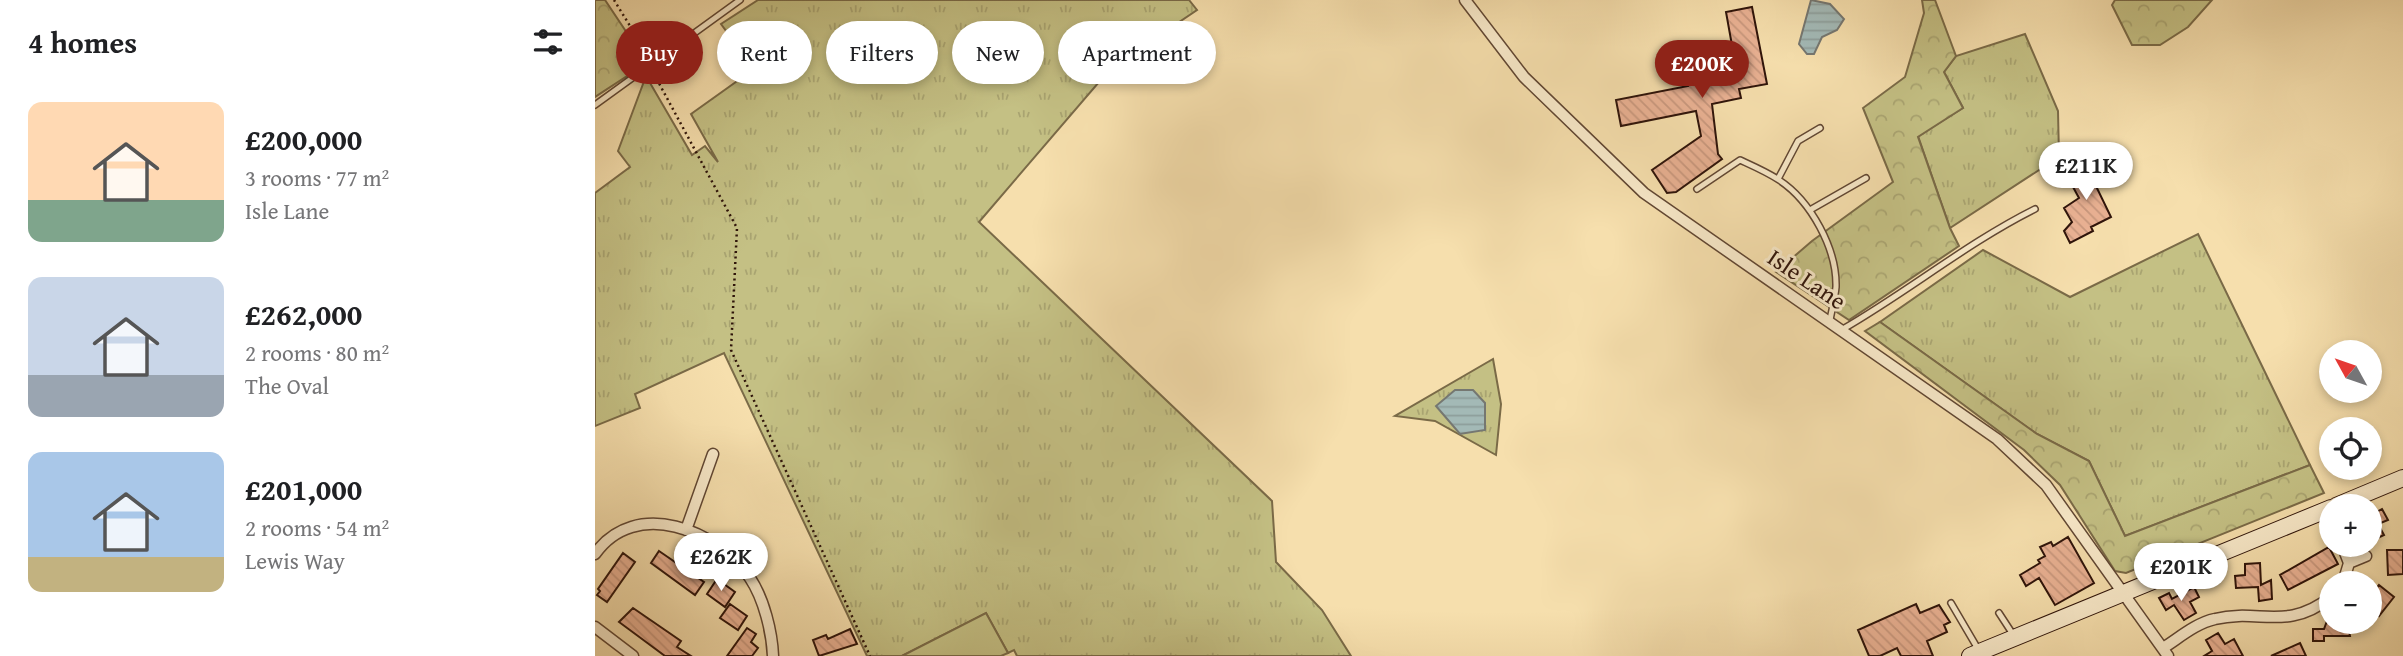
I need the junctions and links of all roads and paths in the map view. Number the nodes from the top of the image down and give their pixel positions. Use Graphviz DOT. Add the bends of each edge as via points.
graph roads {
  1 [pos="614,0"];
  2 [pos="740,0"];
  3 [pos="1465,0"];
  4 [pos="627,21"];
  5 [pos="703,27"];
  6 [pos="624,84"];
  7 [pos="659,84"];
  8 [pos="595,105"];
  9 [pos="1820,128"];
  10 [pos="1778,178"];
  11 [pos="1866,178"];
  12 [pos="1697,189"];
  13 [pos="2035,209"];
  14 [pos="1810,210"];
  15 [pos="1830,320"];
  16 [pos="1843,329"];
  17 [pos="713,454"];
  18 [pos="2403,478"];
  19 [pos="2364,494"];
  20 [pos="2319,513"];
  21 [pos="686,530"];
  22 [pos="595,554"];
  23 [pos="2347,557"];
  24 [pos="2364,557"];
  25 [pos="2349,563"];
  26 [pos="2347,571"];
  27 [pos="2120,593"];
  28 [pos="2319,602"];
  29 [pos="1951,604"];
  30 [pos="1999,613"];
  31 [pos="595,627"];
  32 [pos="2016,638"];
  33 [pos="2166,652"];
  34 [pos="1974,654"];
  35 [pos="633,656"];
  36 [pos="773,656"];
  37 [pos="870,656"];
  1 -- 4 [label="path"];
  2 -- 5 [label="lane"];
  3 -- 15 [label="street, Isle Lane" via="1524,77 1644,193"];
  6 -- 8 [label="lane"];
  7 -- 37 [label="path" via="737,228 731,350"];
  9 -- 10 [label="lane" via="1798,141"];
  10 -- 12 [label="lane" via="1740,160"];
  10 -- 14 [label="lane"];
  11 -- 14 [label="lane"];
  13 -- 16 [label="lane" via="1996,228 1895,299"];
  14 -- 15 [label="lane" via="1834,269"];
  15 -- 16 [label="street, Isle Lane"];
  16 -- 27 [label="street, Isle Lane" via="1997,439 2046,485"];
  17 -- 21 [label="street"];
  18 -- 19 [label="main road"];
  20 -- 27 [label="main road"];
  21 -- 22 [label="street" via="649,523 631,527 603,543"];
  21 -- 36 [label="street" via="724,551 752,580"];
  23 -- 25 [label="street"];
  24 -- 25 [label="street"];
  25 -- 26 [label="street"];
  27 -- 32 [label="main road"];
  27 -- 33 [label="street, Isle Lane"];
  28 -- 33 [label="street" via="2283,619 2235,616 2206,621"];
  29 -- 34 [label="lane"];
  30 -- 32 [label="lane"];
  31 -- 35 [label="street"];
  32 -- 34 [label="main road"];
}
